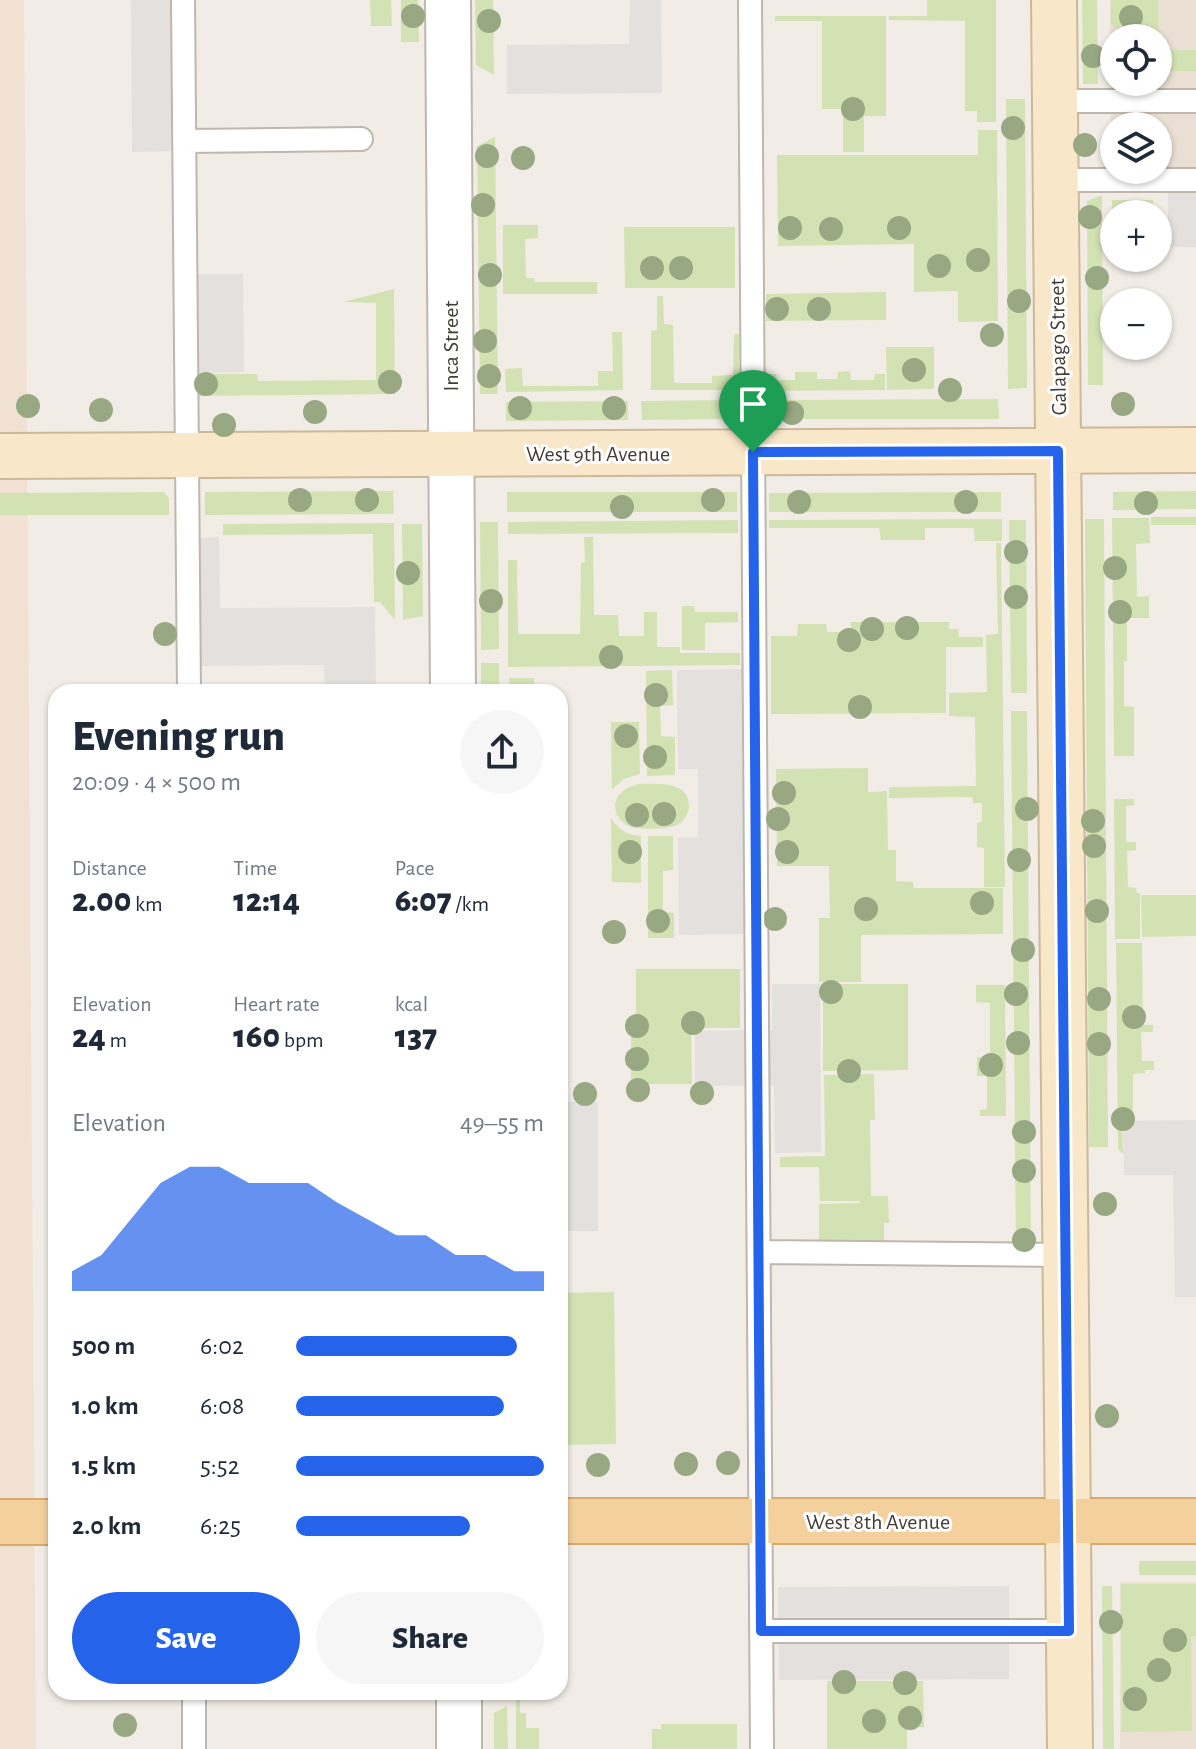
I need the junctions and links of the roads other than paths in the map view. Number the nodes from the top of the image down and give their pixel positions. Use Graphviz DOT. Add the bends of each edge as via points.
graph roads {
  1 [pos="183,0"];
  2 [pos="448,0"];
  3 [pos="750,0"];
  4 [pos="1054,0"];
  5 [pos="1055,101"];
  6 [pos="1196,101"];
  7 [pos="361,139"];
  8 [pos="185,141"];
  9 [pos="1055,180"];
  10 [pos="1196,180"];
  11 [pos="1196,450"];
  12 [pos="1058,451"];
  13 [pos="753,452"];
  14 [pos="451,453"];
  15 [pos="187,455"];
  16 [pos="0,456"];
  17 [pos="189,684"];
  18 [pos="453,684"];
  19 [pos="759,1252"];
  20 [pos="1065,1255"];
  21 [pos="568,1521"];
  22 [pos="760,1521"];
  23 [pos="1068,1521"];
  24 [pos="1196,1521"];
  25 [pos="0,1522"];
  26 [pos="48,1522"];
  27 [pos="761,1631"];
  28 [pos="1069,1631"];
  29 [pos="194,1700"];
  30 [pos="459,1700"];
  31 [pos="194,1749"];
  32 [pos="459,1749"];
  33 [pos="762,1749"];
  34 [pos="1070,1749"];
  1 -- 8 [label="lane"];
  2 -- 14 [label="street, Inca Street"];
  3 -- 13 [label="lane"];
  4 -- 5 [label="street, Galapago Street"];
  5 -- 6 [label="lane"];
  5 -- 9 [label="street, Galapago Street"];
  7 -- 8 [label="lane"];
  8 -- 15 [label="lane"];
  9 -- 10 [label="lane"];
  9 -- 12 [label="street, Galapago Street"];
  11 -- 12 [label="street, West 9th Avenue"];
  12 -- 13 [label="street, West 9th Avenue"];
  12 -- 20 [label="street, Galapago Street"];
  13 -- 14 [label="street, West 9th Avenue"];
  13 -- 19 [label="lane"];
  14 -- 15 [label="street, West 9th Avenue"];
  14 -- 18 [label="street, Inca Street"];
  15 -- 16 [label="street, West 9th Avenue"];
  15 -- 17 [label="lane"];
  19 -- 20 [label="lane"];
  19 -- 22 [label="lane"];
  20 -- 23 [label="street, Galapago Street"];
  21 -- 22 [label="main road, West 8th Avenue"];
  22 -- 23 [label="main road, West 8th Avenue"];
  22 -- 27 [label="lane"];
  23 -- 24 [label="main road, West 8th Avenue"];
  23 -- 28 [label="street, Galapago Street"];
  25 -- 26 [label="main road"];
  27 -- 28 [label="lane"];
  27 -- 33 [label="lane"];
  28 -- 34 [label="street, Galapago Street"];
  29 -- 31 [label="lane"];
  30 -- 32 [label="street"];
}
